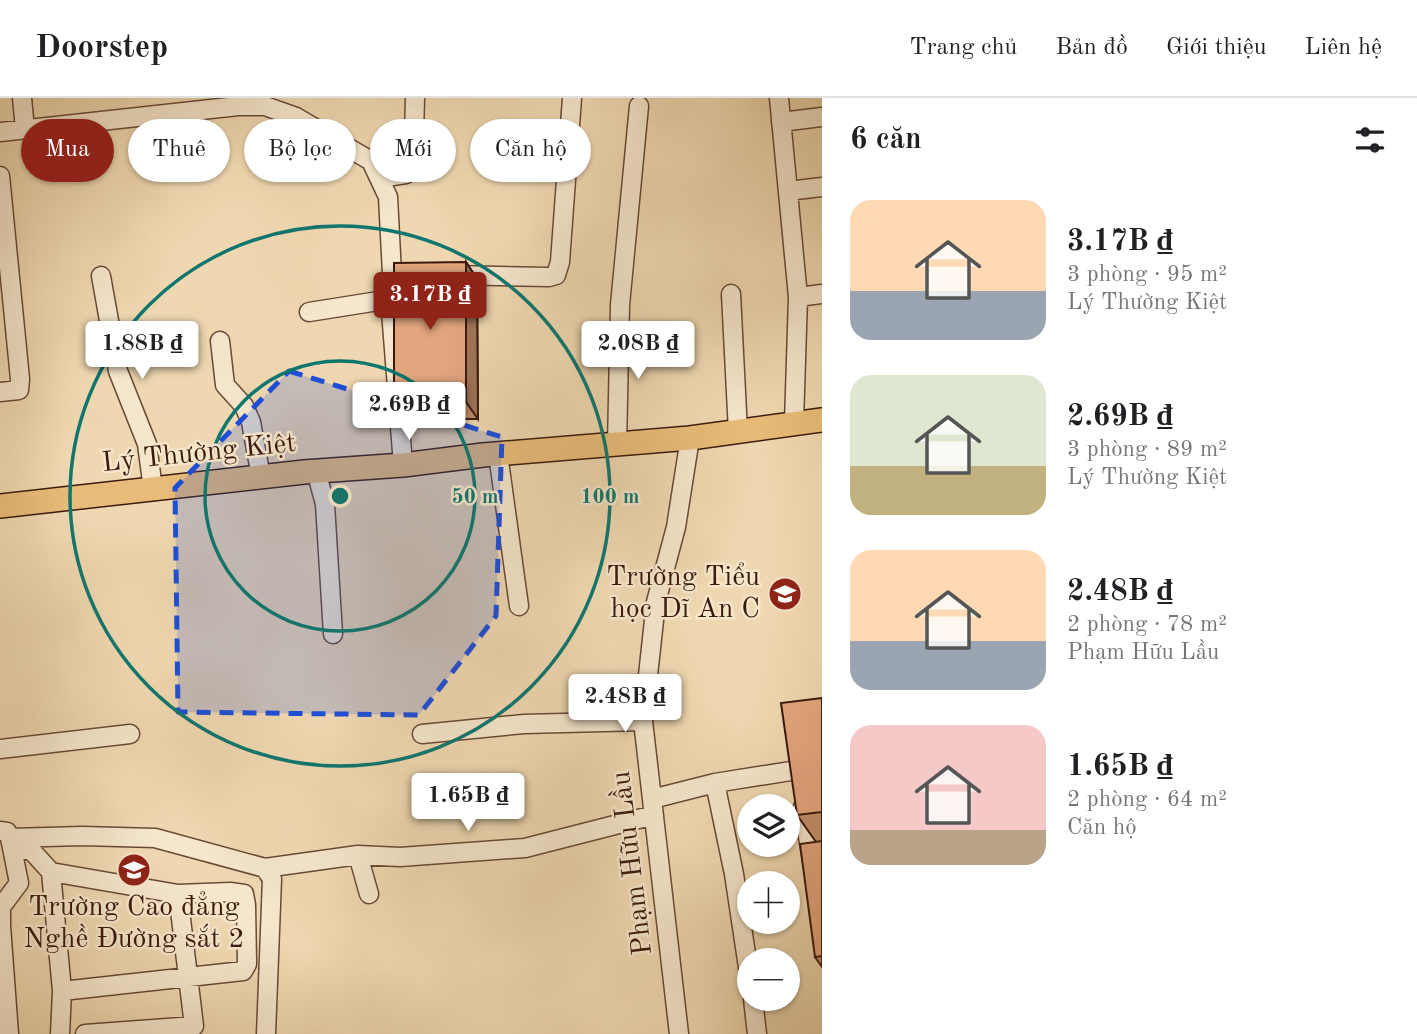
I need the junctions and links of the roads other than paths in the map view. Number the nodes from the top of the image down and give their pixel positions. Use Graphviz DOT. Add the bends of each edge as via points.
graph roads {
  1 [pos="22,98"];
  2 [pos="415,98"];
  3 [pos="572,98"];
  4 [pos="779,98"];
  5 [pos="639,106"];
  6 [pos="822,117"];
  7 [pos="25,119"];
  8 [pos="114,119"];
  9 [pos="415,119"];
  10 [pos="781,122"];
  11 [pos="21,130"];
  12 [pos="0,132"];
  13 [pos="370,160"];
  14 [pos="0,176"];
  15 [pos="381,182"];
  16 [pos="822,187"];
  17 [pos="788,191"];
  18 [pos="433,275"];
  19 [pos="101,276"];
  20 [pos="731,294"];
  21 [pos="822,294"];
  22 [pos="798,297"];
  23 [pos="391,299"];
  24 [pos="309,312"];
  25 [pos="220,341"];
  26 [pos="0,392"];
  27 [pos="822,421"];
  28 [pos="794,423"];
  29 [pos="737,432"];
  30 [pos="690,438"];
  31 [pos="617,445"];
  32 [pos="498,454"];
  33 [pos="403,465"];
  34 [pos="316,471"];
  35 [pos="261,477"];
  36 [pos="153,489"];
  37 [pos="0,506"];
  38 [pos="519,606"];
  39 [pos="333,634"];
  40 [pos="643,721"];
  41 [pos="130,734"];
  42 [pos="422,734"];
  43 [pos="0,749"];
  44 [pos="715,783"];
  45 [pos="653,807"];
  46 [pos="8,839"];
  47 [pos="358,855"];
  48 [pos="272,867"];
  49 [pos="51,872"];
  50 [pos="815,881"];
  51 [pos="178,894"];
  52 [pos="369,894"];
  53 [pos="745,948"];
  54 [pos="189,976"];
  55 [pos="62,991"];
  56 [pos="754,1011"];
  57 [pos="194,1030"];
  58 [pos="9,1034"];
  59 [pos="60,1034"];
  60 [pos="85,1034"];
  61 [pos="267,1034"];
  62 [pos="276,1034"];
  63 [pos="679,1034"];
  64 [pos="757,1034"];
  1 -- 7 [label="street"];
  2 -- 9 [label="street"];
  3 -- 18 [label="street" via="556,275"];
  4 -- 10 [label="street"];
  5 -- 31 [label="street" via="620,304"];
  6 -- 10 [label="street"];
  8 -- 13 [label="street" via="265,106 296,117"];
  10 -- 17 [label="street"];
  11 -- 12 [label="street"];
  14 -- 26 [label="street" via="20,379 19,390"];
  15 -- 23 [label="street" via="388,197 399,274"];
  16 -- 17 [label="street"];
  17 -- 22 [label="street"];
  19 -- 36 [label="street" via="118,371 147,444"];
  20 -- 29 [label="street"];
  21 -- 22 [label="street"];
  22 -- 28 [label="street"];
  23 -- 24 [label="street"];
  23 -- 33 [label="street"];
  25 -- 35 [label="street" via="225,385 251,422"];
  27 -- 28 [label="main road, Lý Thường Kiệt"];
  28 -- 29 [label="main road, Lý Thường Kiệt"];
  29 -- 30 [label="main road, Lý Thường Kiệt"];
  30 -- 31 [label="main road, Lý Thường Kiệt"];
  30 -- 40 [label="street, Phạm Hữu Lầu" via="676,527 656,602"];
  31 -- 32 [label="main road, Lý Thường Kiệt"];
  32 -- 33 [label="main road, Lý Thường Kiệt"];
  32 -- 38 [label="street"];
  33 -- 34 [label="main road, Lý Thường Kiệt"];
  34 -- 35 [label="main road, Lý Thường Kiệt"];
  34 -- 39 [label="street" via="325,504"];
  35 -- 36 [label="main road, Lý Thường Kiệt"];
  36 -- 37 [label="main road, Lý Thường Kiệt"];
  40 -- 42 [label="street" via="524,724"];
  40 -- 45 [label="street, Phạm Hữu Lầu"];
  41 -- 43 [label="street"];
  44 -- 45 [label="street"];
  44 -- 50 [label="street" via="796,764"];
  44 -- 53 [label="street"];
  45 -- 47 [label="street" via="524,848 400,857"];
  45 -- 63 [label="street, Phạm Hữu Lầu"];
  46 -- 48 [label="street" via="155,838"];
  46 -- 49 [label="street" via="31,850"];
  46 -- 58 [label="street" via="19,883 1,907"];
  47 -- 48 [label="street"];
  47 -- 52 [label="street"];
  48 -- 61 [label="street"];
  48 -- 62 [label="street"];
  49 -- 51 [label="street"];
  49 -- 55 [label="street"];
  51 -- 54 [label="street"];
  51 -- 54 [label="street" via="244,894 246,905 247,964 243,971"];
  54 -- 55 [label="street"];
  54 -- 57 [label="street"];
  55 -- 59 [label="street"];
  56 -- 64 [label="street"];
  57 -- 60 [label="street"];
}
